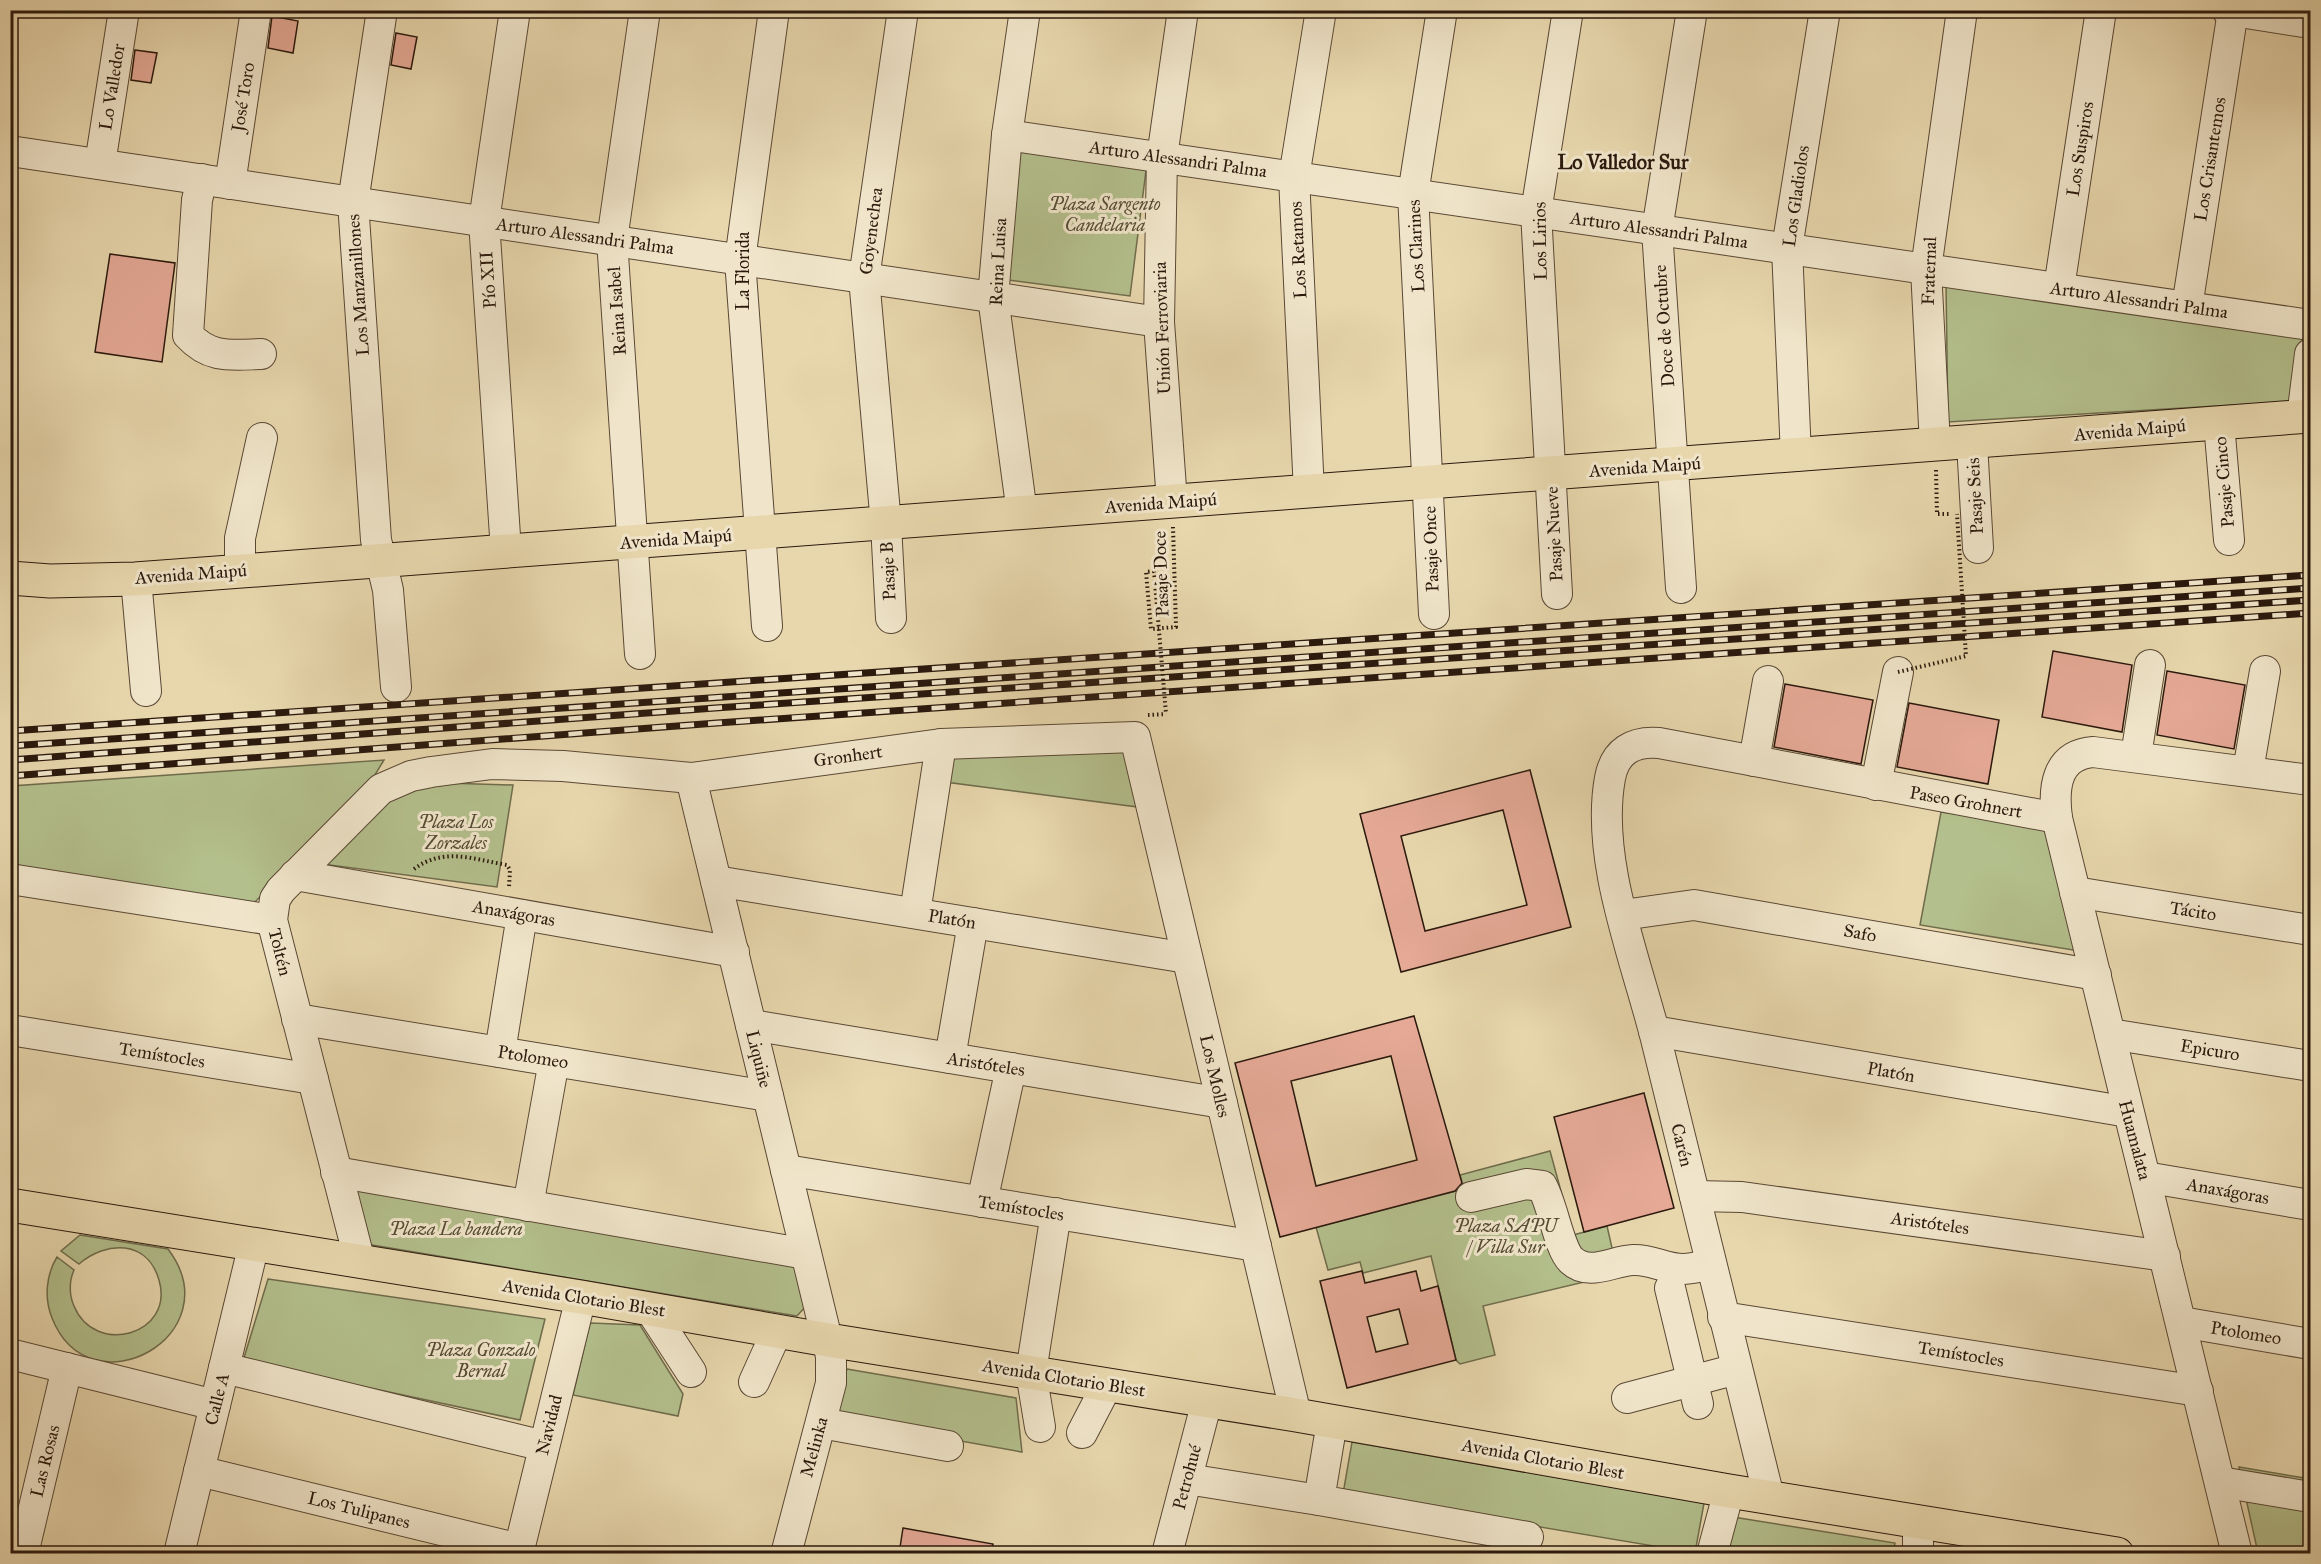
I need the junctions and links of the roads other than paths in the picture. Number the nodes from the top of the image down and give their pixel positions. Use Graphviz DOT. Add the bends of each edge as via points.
graph roads {
  1 [pos="124,10"];
  2 [pos="256,10"];
  3 [pos="382,10"];
  4 [pos="515,10"];
  5 [pos="645,10"];
  6 [pos="774,10"];
  7 [pos="903,10"];
  8 [pos="1025,10"];
  9 [pos="1183,10"];
  10 [pos="1321,10"];
  11 [pos="1442,10"];
  12 [pos="1569,10"];
  13 [pos="1692,10"];
  14 [pos="1824,10"];
  15 [pos="1962,10"];
  16 [pos="2101,10"];
  17 [pos="2230,11"];
  18 [pos="2310,23"];
  19 [pos="1007,135"];
  20 [pos="10,151"];
  21 [pos="1162,157"];
  22 [pos="100,164"];
  23 [pos="1294,177"];
  24 [pos="216,182"];
  25 [pos="1413,194"];
  26 [pos="353,202"];
  27 [pos="1536,212"];
  28 [pos="484,221"];
  29 [pos="1657,230"];
  30 [pos="612,240"];
  31 [pos="1787,248"];
  32 [pos="740,260"];
  33 [pos="1926,269"];
  34 [pos="864,278"];
  35 [pos="2059,288"];
  36 [pos="993,297"];
  37 [pos="2187,307"];
  38 [pos="1159,322"];
  39 [pos="2310,325"];
  40 [pos="261,354"];
  41 [pos="2310,354"];
  42 [pos="2306,417"];
  43 [pos="2219,423"];
  44 [pos="262,438"];
  45 [pos="1972,443"];
  46 [pos="1935,445"];
  47 [pos="1796,456"];
  48 [pos="1674,465"];
  49 [pos="1551,474"];
  50 [pos="1428,483"];
  51 [pos="1309,492"];
  52 [pos="1173,511"];
  53 [pos="1022,513"];
  54 [pos="886,524"];
  55 [pos="761,533"];
  56 [pos="2229,540"];
  57 [pos="632,542"];
  58 [pos="1978,548"];
  59 [pos="506,551"];
  60 [pos="379,561"];
  61 [pos="240,571"];
  62 [pos="10,578"];
  63 [pos="1681,588"];
  64 [pos="137,590"];
  65 [pos="1557,594"];
  66 [pos="1434,615"];
  67 [pos="891,618"];
  68 [pos="767,626"];
  69 [pos="640,654"];
  70 [pos="2150,665"];
  71 [pos="2265,671"];
  72 [pos="1898,672"];
  73 [pos="1768,681"];
  74 [pos="396,687"];
  75 [pos="146,691"];
  76 [pos="1135,737"];
  77 [pos="941,744"];
  78 [pos="2136,756"];
  79 [pos="1754,761"];
  80 [pos="563,766"];
  81 [pos="2248,771"];
  82 [pos="692,778"];
  83 [pos="2310,780"];
  84 [pos="1876,785"];
  85 [pos="1609,791"];
  86 [pos="2057,818"];
  87 [pos="295,874"];
  88 [pos="10,879"];
  89 [pos="716,881"];
  90 [pos="2075,892"];
  91 [pos="514,913"];
  92 [pos="915,913"];
  93 [pos="1623,915"];
  94 [pos="272,920"];
  95 [pos="972,923"];
  96 [pos="2310,930"];
  97 [pos="734,952"];
  98 [pos="1187,958"];
  99 [pos="2096,975"];
  100 [pos="297,1018"];
  101 [pos="751,1025"];
  102 [pos="10,1030"];
  103 [pos="1654,1031"];
  104 [pos="2110,1034"];
  105 [pos="500,1052"];
  106 [pos="950,1058"];
  107 [pos="554,1061"];
  108 [pos="2310,1066"];
  109 [pos="1011,1068"];
  110 [pos="313,1079"];
  111 [pos="768,1096"];
  112 [pos="1222,1103"];
  113 [pos="2128,1112"];
  114 [pos="786,1170"];
  115 [pos="336,1172"];
  116 [pos="2145,1177"];
  117 [pos="1695,1196"];
  118 [pos="1471,1197"];
  119 [pos="982,1202"];
  120 [pos="10,1205"];
  121 [pos="2310,1205"];
  122 [pos="528,1206"];
  123 [pos="1056,1214"];
  124 [pos="254,1244"];
  125 [pos="1256,1246"];
  126 [pos="806,1254"];
  127 [pos="2164,1256"];
  128 [pos="360,1262"];
  129 [pos="1711,1265"];
  130 [pos="1670,1288"];
  131 [pos="581,1297"];
  132 [pos="650,1309"];
  133 [pos="1723,1317"];
  134 [pos="2181,1322"];
  135 [pos="777,1331"];
  136 [pos="828,1340"];
  137 [pos="2310,1344"];
  138 [pos="10,1354"];
  139 [pos="67,1368"];
  140 [pos="224,1368"];
  141 [pos="1737,1369"];
  142 [pos="692,1372"];
  143 [pos="1031,1372"];
  144 [pos="754,1382"];
  145 [pos="1107,1385"];
  146 [pos="2198,1391"];
  147 [pos="1695,1392"];
  148 [pos="1628,1398"];
  149 [pos="1207,1401"];
  150 [pos="215,1405"];
  151 [pos="1296,1415"];
  152 [pos="1332,1422"];
  153 [pos="821,1423"];
  154 [pos="1040,1427"];
  155 [pos="1082,1433"];
  156 [pos="544,1446"];
  157 [pos="948,1446"];
  158 [pos="199,1471"];
  159 [pos="1187,1479"];
  160 [pos="2220,1482"];
  161 [pos="1729,1491"];
  162 [pos="1770,1497"];
  163 [pos="2310,1497"];
  164 [pos="1319,1500"];
  165 [pos="1918,1521"];
  166 [pos="1528,1537"];
  167 [pos="519,1551"];
  168 [pos="23,1554"];
  169 [pos="179,1554"];
  170 [pos="786,1554"];
  171 [pos="1167,1554"];
  172 [pos="1712,1554"];
  173 [pos="1918,1554"];
  174 [pos="2117,1554"];
  175 [pos="2237,1554"];
  1 -- 22 [label="street, Lo Valledor"];
  2 -- 24 [label="street, José Toro"];
  3 -- 26 [label="street, Los Manzanillones"];
  4 -- 28 [label="street, Pío XII"];
  5 -- 30 [label="street, Reina Isabel"];
  6 -- 32 [label="street, La Florida"];
  7 -- 34 [label="street, Goyenechea"];
  8 -- 19 [label="street, Reina Luisa"];
  9 -- 21 [label="street, Unión Ferroviaria"];
  10 -- 23 [label="street, Los Retamos"];
  11 -- 25 [label="street, Los Clarines"];
  12 -- 27 [label="street, Los Lirios"];
  13 -- 29 [label="street, Doce de Octubre"];
  14 -- 31 [label="street, Los Gladiolos"];
  15 -- 33 [label="street, Fraternal"];
  16 -- 35 [label="street, Los Suspiros"];
  17 -- 18 [label="street"];
  17 -- 37 [label="street, Los Crisantemos"];
  19 -- 21 [label="street, Arturo Alessandri Palma"];
  19 -- 36 [label="street, Reina Luisa"];
  20 -- 22 [label="street, Arturo Alessandri Palma"];
  21 -- 23 [label="street, Arturo Alessandri Palma"];
  21 -- 38 [label="street, Unión Ferroviaria"];
  22 -- 24 [label="street, Arturo Alessandri Palma"];
  23 -- 25 [label="street, Arturo Alessandri Palma"];
  23 -- 51 [label="street, Los Retamos"];
  24 -- 26 [label="street, Arturo Alessandri Palma"];
  24 -- 40 [label="street, José Toro" via="197,200 188,335 212,353"];
  25 -- 27 [label="street, Arturo Alessandri Palma"];
  25 -- 50 [label="street, Los Clarines"];
  26 -- 28 [label="street, Arturo Alessandri Palma"];
  26 -- 60 [label="street, Los Manzanillones"];
  27 -- 29 [label="street, Arturo Alessandri Palma"];
  27 -- 49 [label="street, Los Lirios"];
  28 -- 30 [label="street, Arturo Alessandri Palma"];
  28 -- 59 [label="street, Pío XII"];
  29 -- 31 [label="street, Arturo Alessandri Palma"];
  29 -- 48 [label="street, Doce de Octubre"];
  30 -- 32 [label="street, Arturo Alessandri Palma"];
  30 -- 57 [label="street, Reina Isabel"];
  31 -- 33 [label="street, Arturo Alessandri Palma"];
  31 -- 47 [label="street, Los Gladiolos"];
  32 -- 34 [label="street, Arturo Alessandri Palma"];
  32 -- 55 [label="street, La Florida"];
  33 -- 35 [label="street, Arturo Alessandri Palma"];
  33 -- 46 [label="street, Fraternal"];
  34 -- 36 [label="street, Arturo Alessandri Palma"];
  34 -- 54 [label="street, Goyenechea"];
  35 -- 37 [label="street, Arturo Alessandri Palma"];
  36 -- 38 [label="street, Arturo Alessandri Palma"];
  36 -- 53 [label="street, Reina Luisa"];
  37 -- 39 [label="street, Arturo Alessandri Palma"];
  38 -- 52 [label="street, Unión Ferroviaria"];
  41 -- 42 [label="street"];
  42 -- 43 [label="main road, Avenida Maipú"];
  43 -- 45 [label="main road, Avenida Maipú"];
  43 -- 56 [label="street, Pasaje Cinco"];
  44 -- 61 [label="street" via="240,538"];
  45 -- 46 [label="main road, Avenida Maipú"];
  45 -- 58 [label="street, Pasaje Seis"];
  46 -- 47 [label="main road, Avenida Maipú"];
  47 -- 48 [label="main road, Avenida Maipú"];
  48 -- 49 [label="main road, Avenida Maipú"];
  48 -- 63 [label="street, Doce de Octubre"];
  49 -- 50 [label="main road, Avenida Maipú"];
  49 -- 65 [label="street, Pasaje Nueve"];
  50 -- 51 [label="main road, Avenida Maipú"];
  50 -- 66 [label="street, Pasaje Once"];
  51 -- 52 [label="main road, Avenida Maipú"];
  52 -- 53 [label="main road, Avenida Maipú"];
  53 -- 54 [label="main road, Avenida Maipú"];
  54 -- 55 [label="main road, Avenida Maipú"];
  54 -- 67 [label="street, Pasaje B"];
  55 -- 57 [label="main road, Avenida Maipú"];
  55 -- 68 [label="street, La Florida"];
  57 -- 59 [label="main road, Avenida Maipú"];
  57 -- 69 [label="street, Reina Isabel"];
  59 -- 60 [label="main road, Avenida Maipú"];
  60 -- 61 [label="main road, Avenida Maipú"];
  60 -- 74 [label="street, Los Manzanillones" via="388,590"];
  61 -- 62 [label="main road, Avenida Maipú" via="99,581"];
  64 -- 75 [label="street"];
  70 -- 78 [label="street"];
  71 -- 81 [label="street"];
  72 -- 84 [label="street"];
  73 -- 79 [label="street"];
  76 -- 77 [label="street, Gronhert"];
  76 -- 98 [label="street, Los Molles"];
  77 -- 82 [label="street, Gronhert"];
  77 -- 92 [label="street"];
  78 -- 81 [label="street"];
  78 -- 86 [label="street, Huamalata" via="2080,754 2062,767 2055,795"];
  79 -- 84 [label="street, Paseo Grohnert"];
  79 -- 85 [label="street, Paseo Grohnert" via="1659,743 1639,744 1624,750 1618,758"];
  80 -- 82 [label="street, Gronhert"];
  80 -- 87 [label="street, Toltén" via="492,764 422,773 390,783"];
  81 -- 83 [label="street"];
  82 -- 89 [label="street, Liquiñe"];
  84 -- 86 [label="street, Paseo Grohnert"];
  85 -- 93 [label="street, Carén" via="1607,852"];
  86 -- 90 [label="street, Huamalata"];
  87 -- 91 [label="street, Anaxágoras"];
  87 -- 94 [label="street, Toltén" via="275,899"];
  88 -- 94 [label="street"];
  89 -- 92 [label="street, Platón"];
  89 -- 97 [label="street, Liquiñe"];
  90 -- 96 [label="street, Tácito"];
  90 -- 99 [label="street, Huamalata"];
  91 -- 97 [label="street, Anaxágoras"];
  91 -- 105 [label="street"];
  92 -- 95 [label="street, Platón"];
  93 -- 99 [label="street, Safo" via="1694,905"];
  93 -- 103 [label="street, Carén"];
  94 -- 100 [label="street, Toltén"];
  95 -- 98 [label="street, Platón"];
  95 -- 106 [label="street"];
  97 -- 101 [label="street, Liquiñe"];
  98 -- 112 [label="street, Los Molles"];
  99 -- 104 [label="street, Huamalata"];
  100 -- 105 [label="street, Ptolomeo"];
  100 -- 110 [label="street, Toltén"];
  101 -- 106 [label="street, Aristóteles"];
  101 -- 111 [label="street, Liquiñe"];
  102 -- 110 [label="street, Temístocles"];
  103 -- 113 [label="street, Platón"];
  103 -- 117 [label="street, Carén"];
  104 -- 108 [label="street, Epicuro"];
  104 -- 113 [label="street, Huamalata"];
  105 -- 107 [label="street, Ptolomeo"];
  106 -- 109 [label="street, Aristóteles"];
  107 -- 111 [label="street, Ptolomeo"];
  107 -- 122 [label="street"];
  109 -- 112 [label="street, Aristóteles"];
  109 -- 119 [label="street"];
  110 -- 115 [label="street, Toltén"];
  111 -- 114 [label="street, Liquiñe"];
  112 -- 125 [label="street, Los Molles"];
  113 -- 116 [label="street, Huamalata"];
  114 -- 119 [label="street, Temístocles"];
  114 -- 126 [label="street, Liquiñe"];
  115 -- 122 [label="street"];
  115 -- 128 [label="street, Toltén"];
  116 -- 121 [label="street, Anaxágoras"];
  116 -- 127 [label="street, Huamalata"];
  117 -- 127 [label="street, Aristóteles" via="1743,1197"];
  117 -- 129 [label="street, Carén"];
  118 -- 129 [label="street" via="1526,1184 1542,1186 1551,1201 1569,1258 1579,1266 1591,1269 1631,1260 1651,1260 1682,1269"];
  119 -- 123 [label="street, Temístocles"];
  120 -- 124 [label="main road, Avenida Clotario Blest"];
  122 -- 126 [label="street"];
  123 -- 125 [label="street, Temístocles"];
  123 -- 143 [label="street"];
  124 -- 128 [label="main road, Avenida Clotario Blest"];
  124 -- 140 [label="street, Calle A"];
  125 -- 151 [label="street, Los Molles"];
  126 -- 136 [label="street, Liquiñe"];
  127 -- 134 [label="street, Huamalata"];
  128 -- 131 [label="main road, Avenida Clotario Blest"];
  129 -- 133 [label="street, Carén"];
  130 -- 147 [label="street"];
  131 -- 132 [label="main road, Avenida Clotario Blest"];
  131 -- 156 [label="street, Navidad"];
  132 -- 135 [label="main road, Avenida Clotario Blest"];
  132 -- 142 [label="street"];
  133 -- 141 [label="street, Carén"];
  133 -- 146 [label="street, Temístocles"];
  134 -- 137 [label="street, Ptolomeo"];
  134 -- 146 [label="street, Huamalata"];
  135 -- 136 [label="main road, Avenida Clotario Blest"];
  135 -- 144 [label="street"];
  136 -- 143 [label="main road, Avenida Clotario Blest"];
  136 -- 153 [label="street, Melinka" via="832,1375"];
  138 -- 139 [label="street"];
  139 -- 150 [label="street"];
  139 -- 168 [label="street, Las Rosas"];
  140 -- 150 [label="street, Calle A"];
  140 -- 156 [label="street"];
  141 -- 147 [label="street"];
  141 -- 162 [label="street, Carén"];
  143 -- 145 [label="main road, Avenida Clotario Blest"];
  143 -- 154 [label="street"];
  145 -- 149 [label="main road, Avenida Clotario Blest"];
  145 -- 155 [label="street"];
  146 -- 160 [label="street, Huamalata"];
  147 -- 148 [label="street"];
  149 -- 151 [label="main road, Avenida Clotario Blest"];
  149 -- 159 [label="street, Petrohué"];
  150 -- 158 [label="street, Calle A"];
  151 -- 152 [label="main road, Avenida Clotario Blest"];
  152 -- 161 [label="main road, Avenida Clotario Blest"];
  152 -- 164 [label="street"];
  153 -- 157 [label="street"];
  153 -- 170 [label="street, Melinka"];
  156 -- 167 [label="street, Navidad"];
  158 -- 167 [label="street, Los Tulipanes"];
  158 -- 169 [label="street, Calle A"];
  159 -- 164 [label="street"];
  159 -- 171 [label="street, Petrohué"];
  160 -- 163 [label="street"];
  160 -- 175 [label="street, Huamalata"];
  161 -- 162 [label="main road, Avenida Clotario Blest"];
  161 -- 172 [label="street"];
  162 -- 165 [label="main road, Avenida Clotario Blest"];
  164 -- 166 [label="street"];
  165 -- 173 [label="street"];
  165 -- 174 [label="main road, Avenida Clotario Blest"];
}
